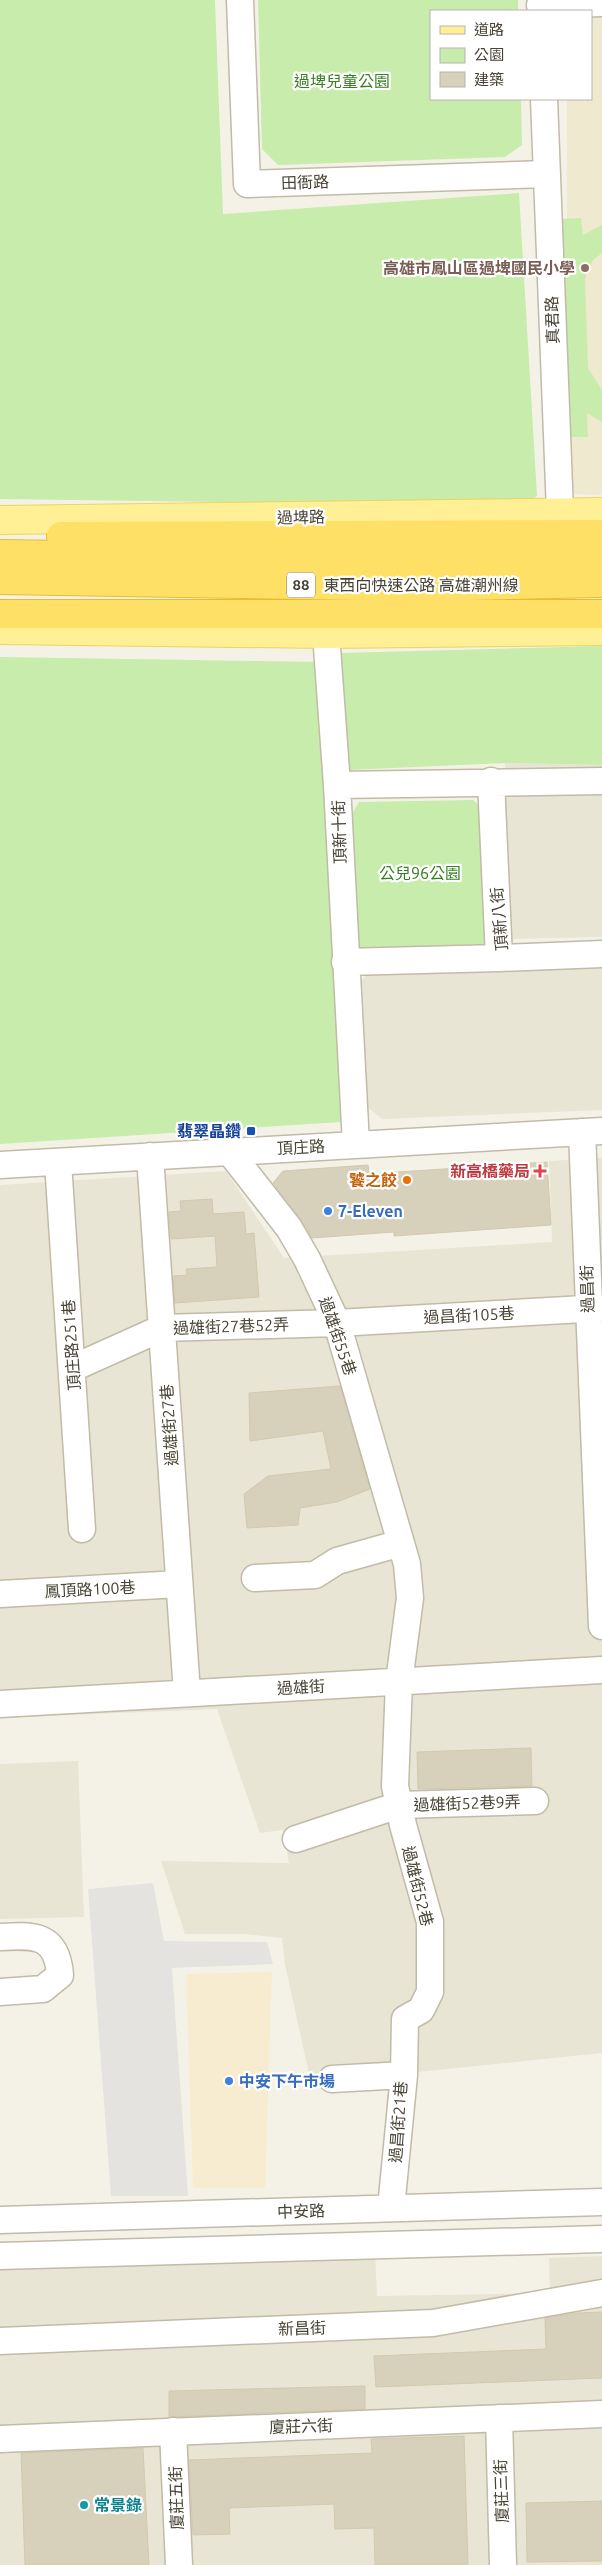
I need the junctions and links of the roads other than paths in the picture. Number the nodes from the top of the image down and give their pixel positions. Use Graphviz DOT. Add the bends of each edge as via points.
graph roads {
  1 [pos="240,0"];
  2 [pos="602,3"];
  3 [pos="540,5"];
  4 [pos="544,100"];
  5 [pos="547,174"];
  6 [pos="560,512"];
  7 [pos="602,512"];
  8 [pos="0,520"];
  9 [pos="602,534"];
  10 [pos="0,535"];
  11 [pos="0,554"];
  12 [pos="602,557"];
  13 [pos="0,580"];
  14 [pos="602,583"];
  15 [pos="0,614"];
  16 [pos="602,614"];
  17 [pos="0,630"];
  18 [pos="602,631"];
  19 [pos="326,634"];
  20 [pos="491,781"];
  21 [pos="602,781"];
  22 [pos="337,785"];
  23 [pos="602,954"];
  24 [pos="499,958"];
  25 [pos="345,962"];
  26 [pos="592,1132"];
  27 [pos="356,1144"];
  28 [pos="229,1151"];
  29 [pos="150,1156"];
  30 [pos="58,1162"];
  31 [pos="0,1165"];
  32 [pos="595,1308"];
  33 [pos="337,1323"];
  34 [pos="162,1328"];
  35 [pos="73,1368"];
  36 [pos="599,1484"];
  37 [pos="82,1529"];
  38 [pos="401,1544"];
  39 [pos="255,1578"];
  40 [pos="180,1584"];
  41 [pos="0,1594"];
  42 [pos="602,1626"];
  43 [pos="602,1670"];
  44 [pos="399,1682"];
  45 [pos="187,1693"];
  46 [pos="0,1704"];
  47 [pos="535,1801"];
  48 [pos="399,1806"];
  49 [pos="296,1839"];
  50 [pos="0,1936"];
  51 [pos="0,1992"];
  52 [pos="404,2075"];
  53 [pos="332,2079"];
  54 [pos="602,2202"];
  55 [pos="391,2208"];
  56 [pos="0,2220"];
  57 [pos="602,2239"];
  58 [pos="0,2256"];
  59 [pos="602,2293"];
  60 [pos="0,2341"];
  61 [pos="602,2414"];
  62 [pos="499,2418"];
  63 [pos="173,2431"];
  64 [pos="0,2439"];
  65 [pos="179,2565"];
  66 [pos="504,2565"];
  1 -- 5 [label="street, 田衙路" via="247,184"];
  2 -- 3 [label="street"];
  4 -- 5 [label="street, 真君路"];
  5 -- 6 [label="street, 真君路"];
  6 -- 7 [label="main road, 過埤路"];
  6 -- 8 [label="main road, 過埤路"];
  9 -- 10 [label="highway"];
  11 -- 12 [label="highway, 東西向快速公路 高雄潮州線 / 88" via="423,560"];
  13 -- 14 [label="highway, 東西向快速公路 高雄潮州線 / 88" via="424,587"];
  15 -- 16 [label="highway"];
  17 -- 19 [label="main road"];
  18 -- 19 [label="main road"];
  19 -- 22 [label="street"];
  20 -- 21 [label="street, 頂新十街"];
  20 -- 22 [label="street, 頂新十街"];
  20 -- 24 [label="street, 頂新八街"];
  22 -- 25 [label="street, 頂新十街"];
  23 -- 24 [label="street, 頂新八街"];
  24 -- 25 [label="street"];
  25 -- 27 [label="street, 頂新十街"];
  26 -- 27 [label="street, 頂庄路"];
  26 -- 32 [label="street, 過昌街"];
  27 -- 28 [label="street, 頂庄路"];
  28 -- 29 [label="street, 頂庄路"];
  28 -- 33 [label="street, 過雄街55巷" via="288,1228 307,1259"];
  29 -- 30 [label="street, 頂庄路"];
  29 -- 34 [label="street, 過雄街27巷"];
  30 -- 31 [label="street, 頂庄路"];
  30 -- 35 [label="street, 頂庄路251巷"];
  32 -- 33 [label="street, 過昌街105巷"];
  32 -- 36 [label="street, 過昌街"];
  33 -- 34 [label="street, 過雄街27巷52弄"];
  33 -- 38 [label="street, 過雄街55巷"];
  34 -- 35 [label="street, 過雄街27巷52弄"];
  34 -- 40 [label="street, 過雄街27巷"];
  35 -- 37 [label="street, 頂庄路251巷"];
  36 -- 42 [label="street, 過昌街"];
  38 -- 39 [label="street" via="337,1562 315,1575"];
  38 -- 44 [label="street, 過雄街55巷" via="410,1598"];
  40 -- 41 [label="street, 鳳頂路100巷"];
  40 -- 45 [label="street, 過雄街27巷"];
  43 -- 44 [label="street, 過雄街"];
  44 -- 45 [label="street, 過雄街"];
  44 -- 48 [label="street, 過雄街52巷" via="396,1786"];
  45 -- 46 [label="street, 過雄街"];
  47 -- 48 [label="street, 過雄街52巷9弄"];
  48 -- 49 [label="street"];
  48 -- 52 [label="street, 過雄街52巷" via="430,1922 430,1992 421,2010 405,2019"];
  50 -- 51 [label="street" via="42,1938 59,1956 60,1975 44,1989"];
  52 -- 53 [label="street, 過昌街21巷"];
  52 -- 55 [label="street, 過昌街21巷"];
  54 -- 55 [label="street, 中安路"];
  55 -- 56 [label="street, 中安路"];
  57 -- 58 [label="street"];
  59 -- 60 [label="street, 新昌街" via="433,2322"];
  61 -- 62 [label="street, 廈莊六街"];
  62 -- 63 [label="street, 廈莊六街"];
  62 -- 66 [label="street, 廈莊三街"];
  63 -- 64 [label="street, 廈莊六街"];
  63 -- 65 [label="street, 廈莊五街"];
}
